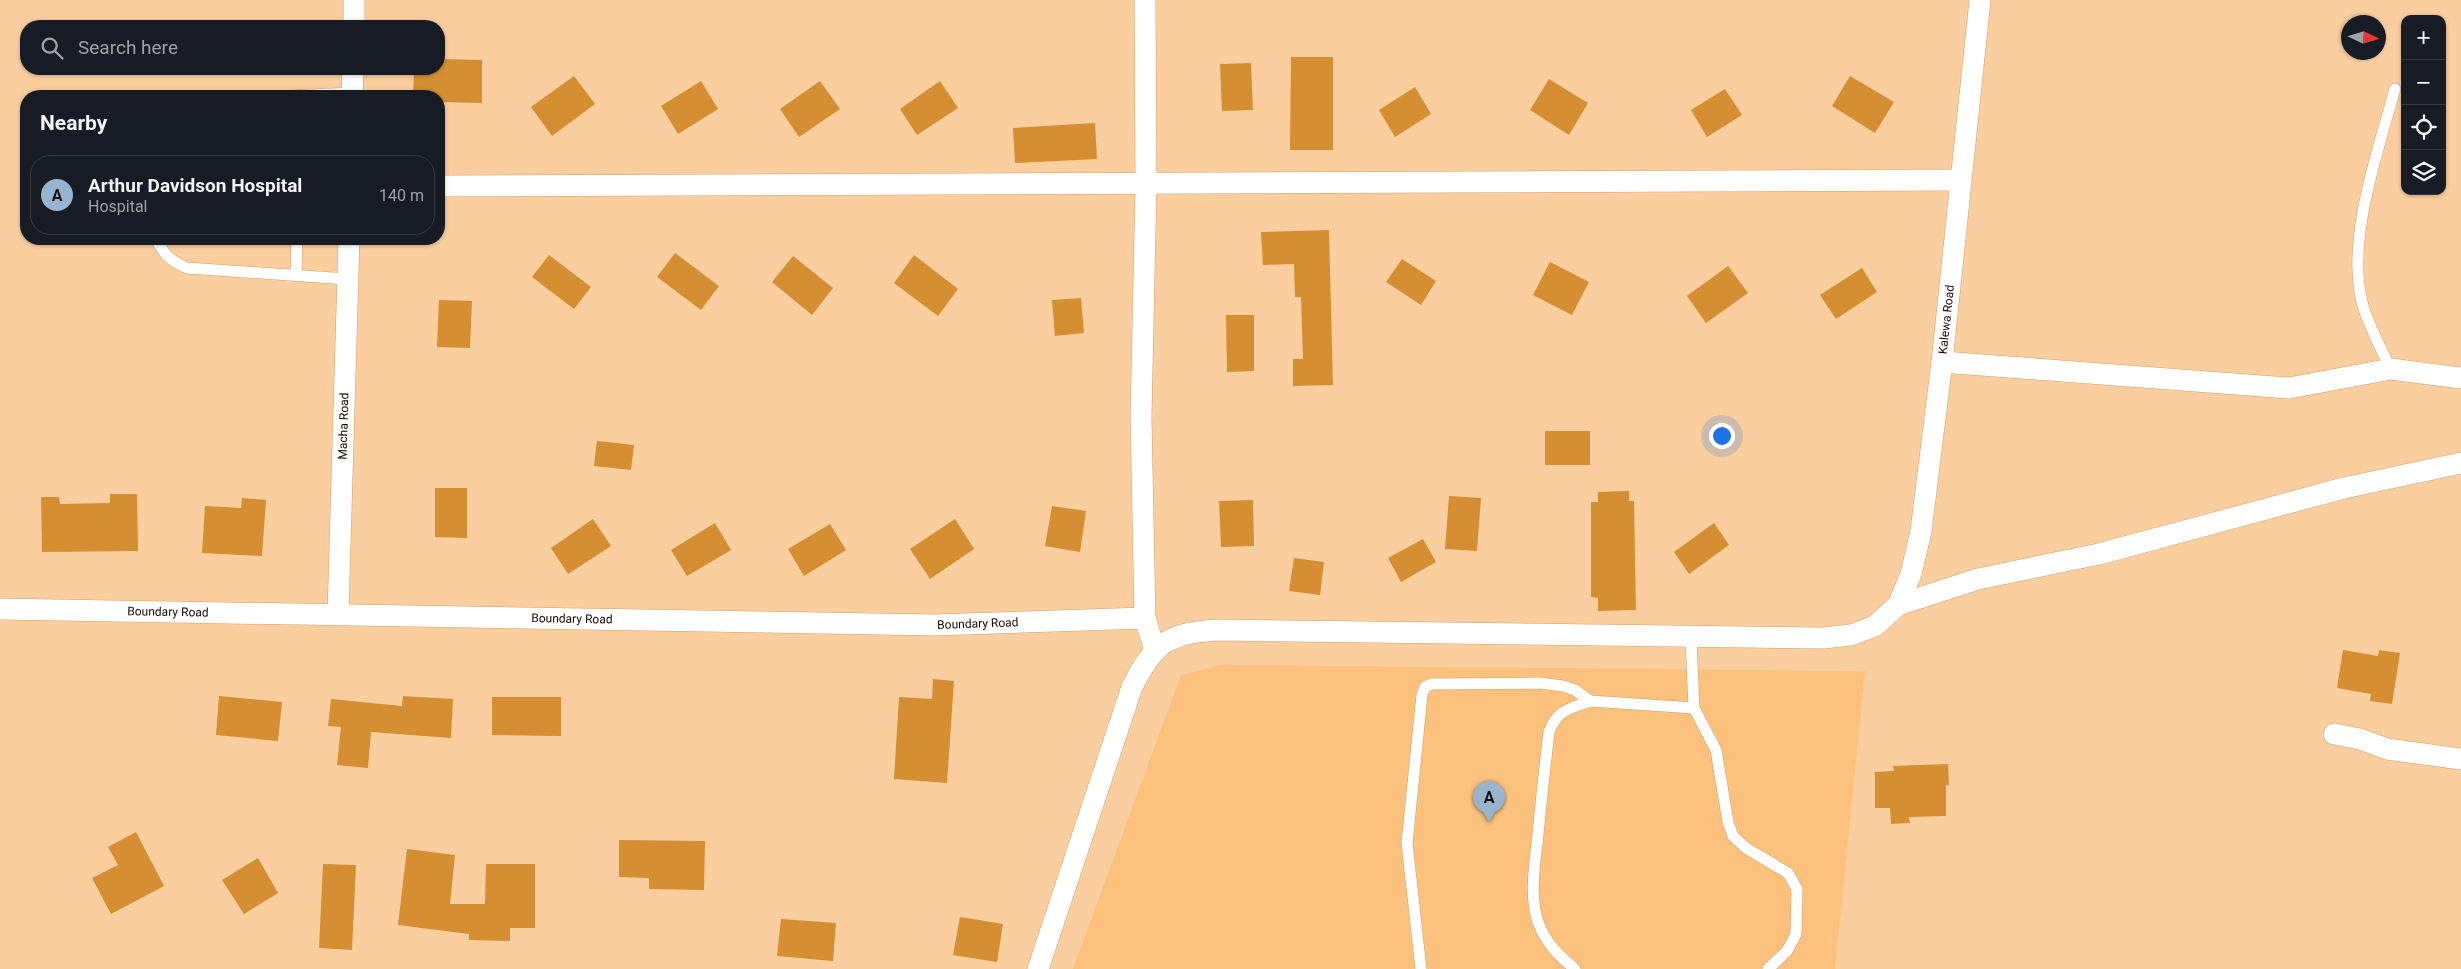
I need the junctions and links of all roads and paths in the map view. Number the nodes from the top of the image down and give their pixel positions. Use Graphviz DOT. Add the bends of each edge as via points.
graph roads {
  1 [pos="354,0"];
  2 [pos="1144,0"];
  3 [pos="1980,0"];
  4 [pos="354,20"];
  5 [pos="353,75"];
  6 [pos="2395,89"];
  7 [pos="352,90"];
  8 [pos="1960,180"];
  9 [pos="1146,185"];
  10 [pos="445,186"];
  11 [pos="159,245"];
  12 [pos="297,245"];
  13 [pos="349,245"];
  14 [pos="296,276"];
  15 [pos="348,279"];
  16 [pos="1942,362"];
  17 [pos="2391,369"];
  18 [pos="2461,378"];
  19 [pos="2461,463"];
  20 [pos="1898,605"];
  21 [pos="0,608"];
  22 [pos="338,614"];
  23 [pos="1145,618"];
  24 [pos="1691,638"];
  25 [pos="1155,650"];
  26 [pos="1590,701"];
  27 [pos="1694,708"];
  28 [pos="2334,734"];
  29 [pos="2461,759"];
  30 [pos="1038,969"];
  31 [pos="1421,969"];
  32 [pos="1575,969"];
  33 [pos="1768,969"];
  1 -- 4 [label="street"];
  2 -- 9 [label="street"];
  3 -- 8 [label="street, Kalewa Road"];
  5 -- 7 [label="street"];
  6 -- 17 [label="lane" via="2368,187 2357,262 2363,306"];
  8 -- 9 [label="street"];
  8 -- 16 [label="street, Kalewa Road"];
  9 -- 10 [label="street"];
  9 -- 23 [label="street" via="1141,417"];
  11 -- 14 [label="lane" via="172,261 187,268"];
  12 -- 14 [label="lane"];
  13 -- 15 [label="street, Macha Road"];
  14 -- 15 [label="lane"];
  15 -- 22 [label="street, Macha Road"];
  16 -- 17 [label="street" via="2289,388"];
  16 -- 20 [label="street, Kalewa Road" via="1921,531 1911,574"];
  17 -- 18 [label="street"];
  19 -- 20 [label="street" via="2334,490 2099,554 1978,579"];
  20 -- 24 [label="street, Kalewa Road" via="1875,626 1851,635"];
  21 -- 22 [label="street, Boundary Road"];
  22 -- 23 [label="street, Boundary Road" via="935,625"];
  23 -- 25 [label="street"];
  24 -- 25 [label="street" via="1217,630 1174,636"];
  24 -- 27 [label="lane"];
  25 -- 30 [label="street" via="1132,687"];
  26 -- 27 [label="lane"];
  26 -- 31 [label="lane" via="1569,688 1540,683 1431,684 1425,688 1407,843"];
  26 -- 32 [label="lane" via="1554,718 1549,732 1535,866 1534,899 1538,921 1560,957"];
  27 -- 33 [label="lane" via="1716,750 1733,836 1746,848 1788,873 1797,889 1796,934 1788,951"];
  28 -- 29 [label="street" via="2387,749"];
}
